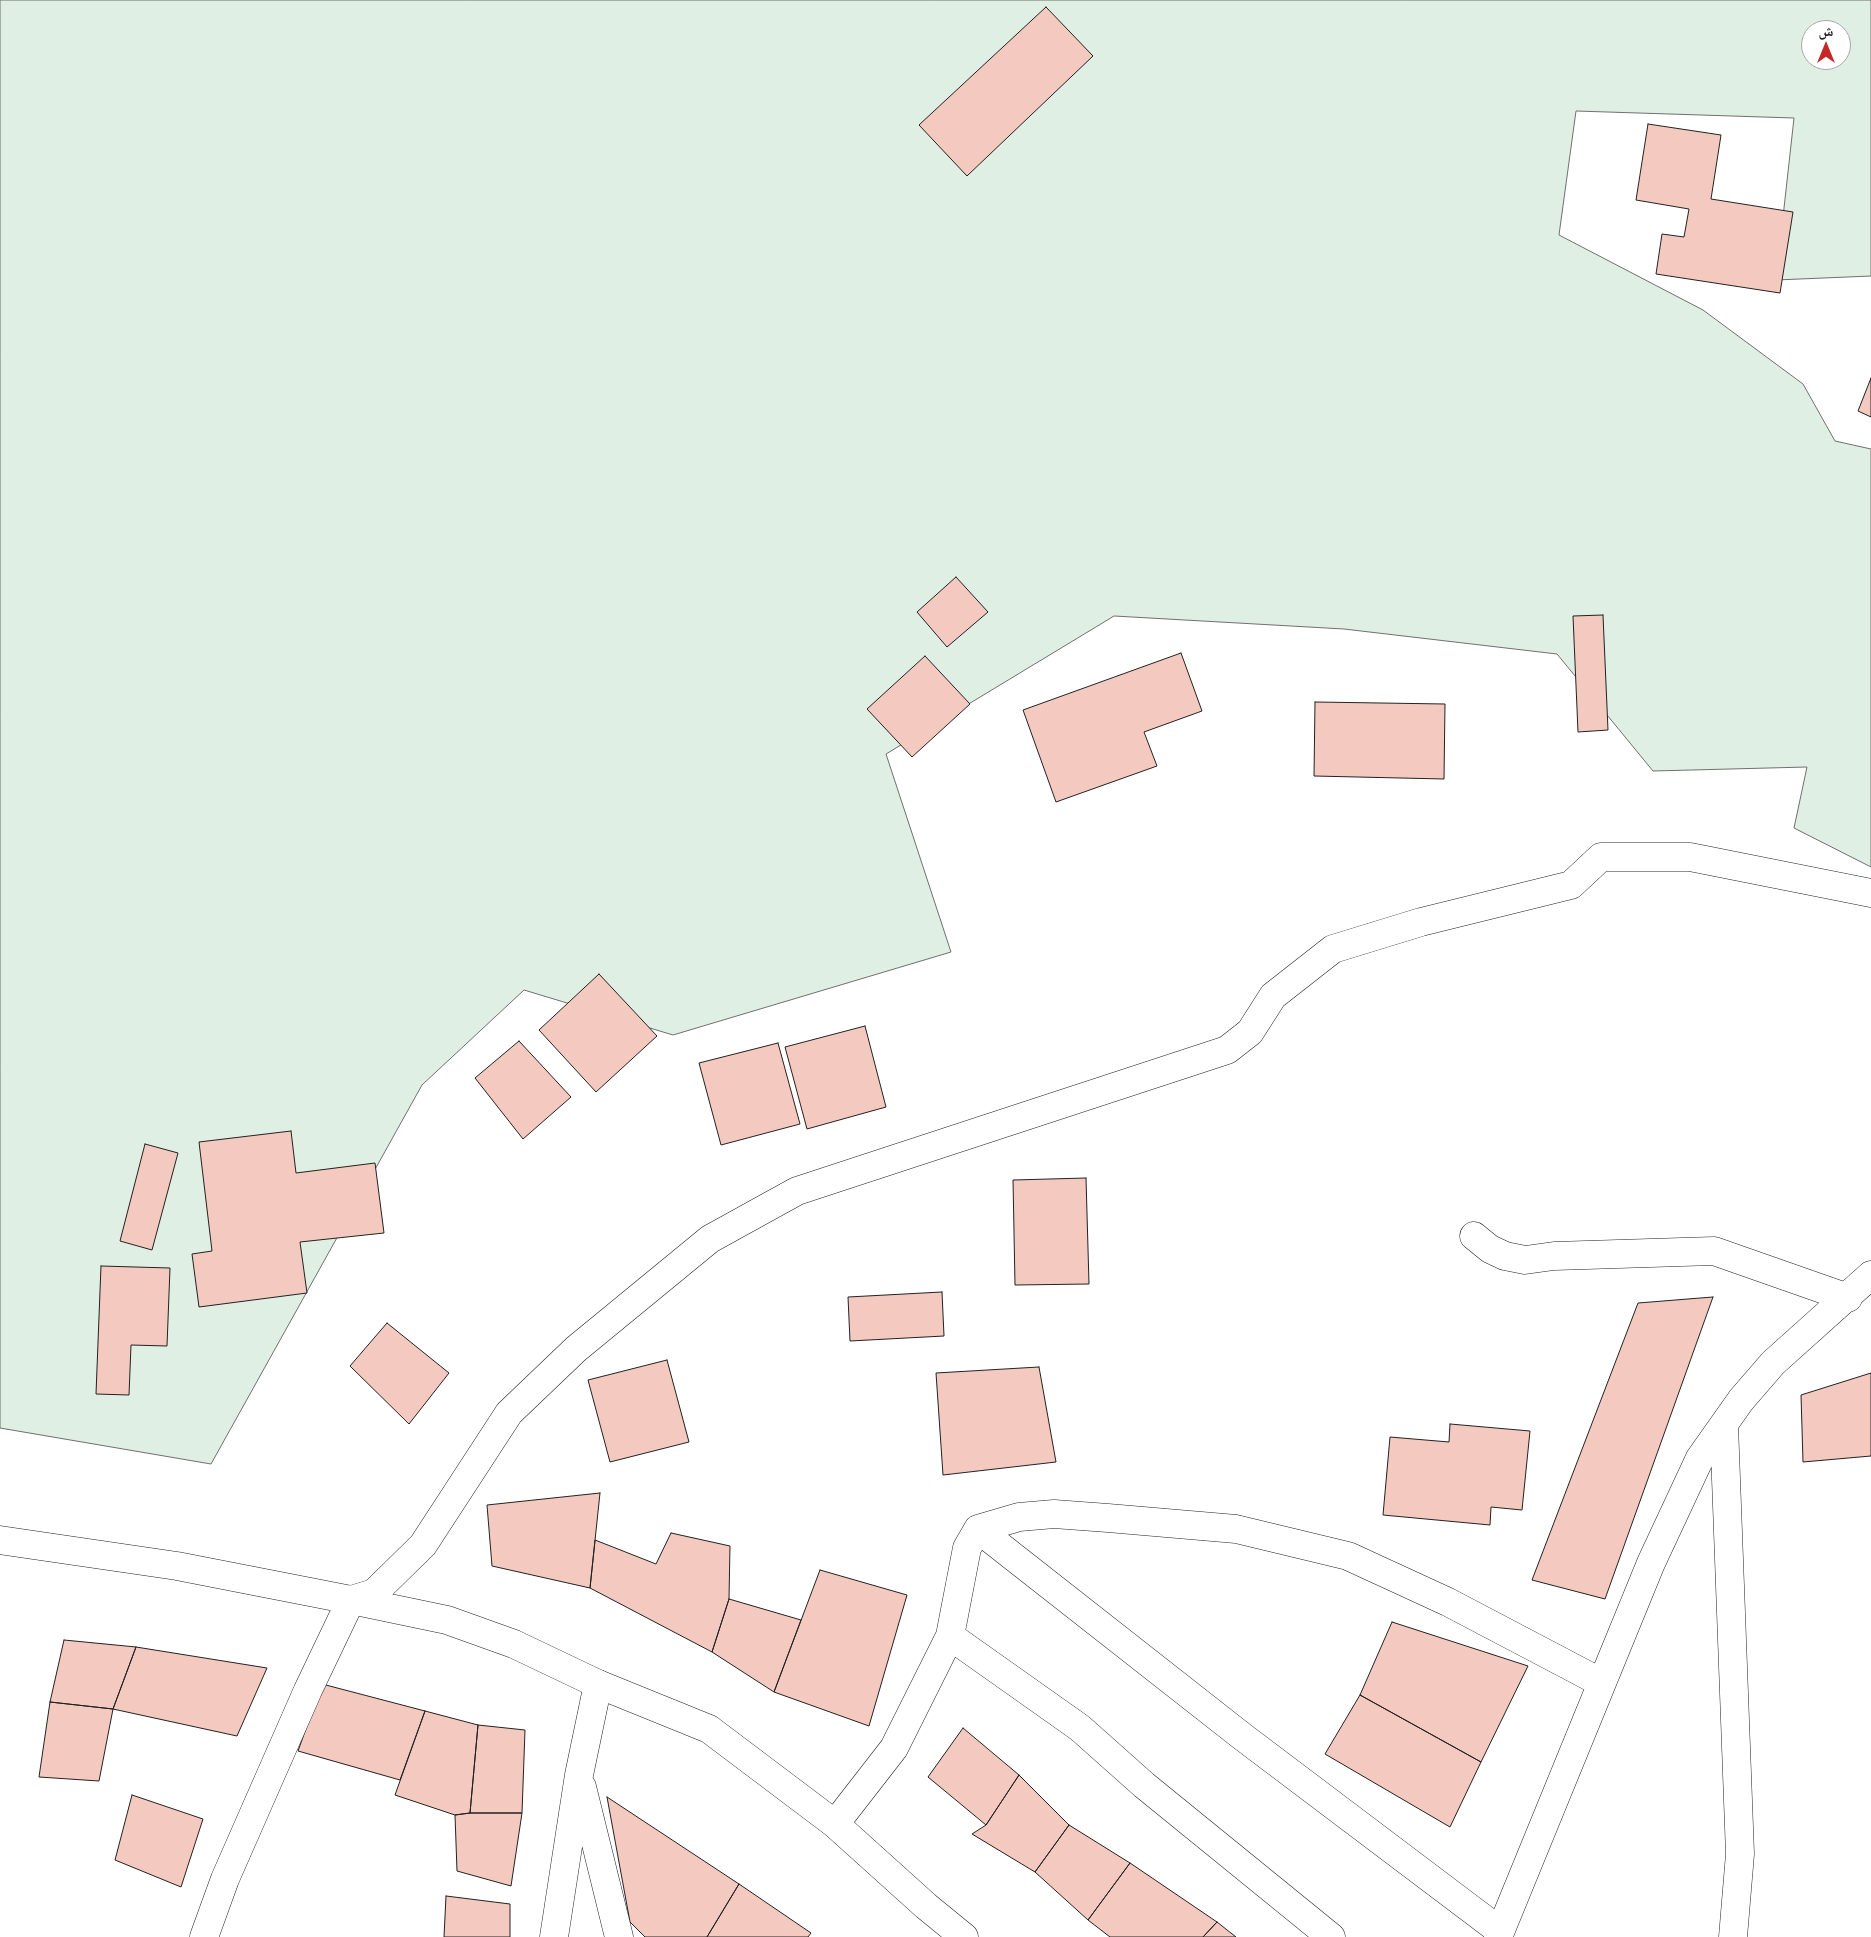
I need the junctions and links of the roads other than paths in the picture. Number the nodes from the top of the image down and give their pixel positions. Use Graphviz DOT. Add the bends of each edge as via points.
graph roads {
  1 [pos="1871,893"];
  2 [pos="1474,1236"];
  3 [pos="1871,1275"];
  4 [pos="1848,1298"];
  5 [pos="1724,1425"];
  6 [pos="978,1529"];
  7 [pos="0,1540"];
  8 [pos="351,1600"];
  9 [pos="950,1636"];
  10 [pos="1602,1683"];
  11 [pos="598,1684"];
  12 [pos="580,1775"];
  13 [pos="835,1824"];
  14 [pos="1499,1934"];
  15 [pos="204,1937"];
  16 [pos="554,1937"];
  17 [pos="619,1937"];
  18 [pos="964,1937"];
  19 [pos="1331,1937"];
  20 [pos="1732,1937"];
  1 -- 8 [label="main road" via="1690,857 1600,857 1571,885 1421,922 1333,949 1273,996 1250,1032 1227,1050 797,1190 710,1239 576,1349 509,1412 424,1545 374,1593"];
  2 -- 4 [label="main road" via="1490,1249 1525,1260 1554,1256 1714,1251"];
  3 -- 4 [label="main road"];
  4 -- 5 [label="main road" via="1774,1363"];
  5 -- 10 [label="main road" via="1700,1458 1655,1554"];
  5 -- 20 [label="main road" via="1740,1854"];
  6 -- 9 [label="main road" via="967,1548"];
  6 -- 10 [label="main road" via="1019,1517 1054,1514 1236,1529 1348,1556 1448,1602"];
  6 -- 14 [label="main road"];
  7 -- 8 [label="main road" via="177,1566"];
  8 -- 11 [label="main road" via="447,1620 514,1644"];
  8 -- 15 [label="main road" via="308,1690"];
  9 -- 13 [label="main road" via="894,1748"];
  9 -- 19 [label="main road" via="1080,1728 1144,1785"];
  10 -- 14 [label="main road"];
  11 -- 12 [label="main road"];
  11 -- 13 [label="main road" via="709,1729"];
  12 -- 16 [label="main road"];
  12 -- 17 [label="main road"];
  13 -- 18 [label="main road"];
}
